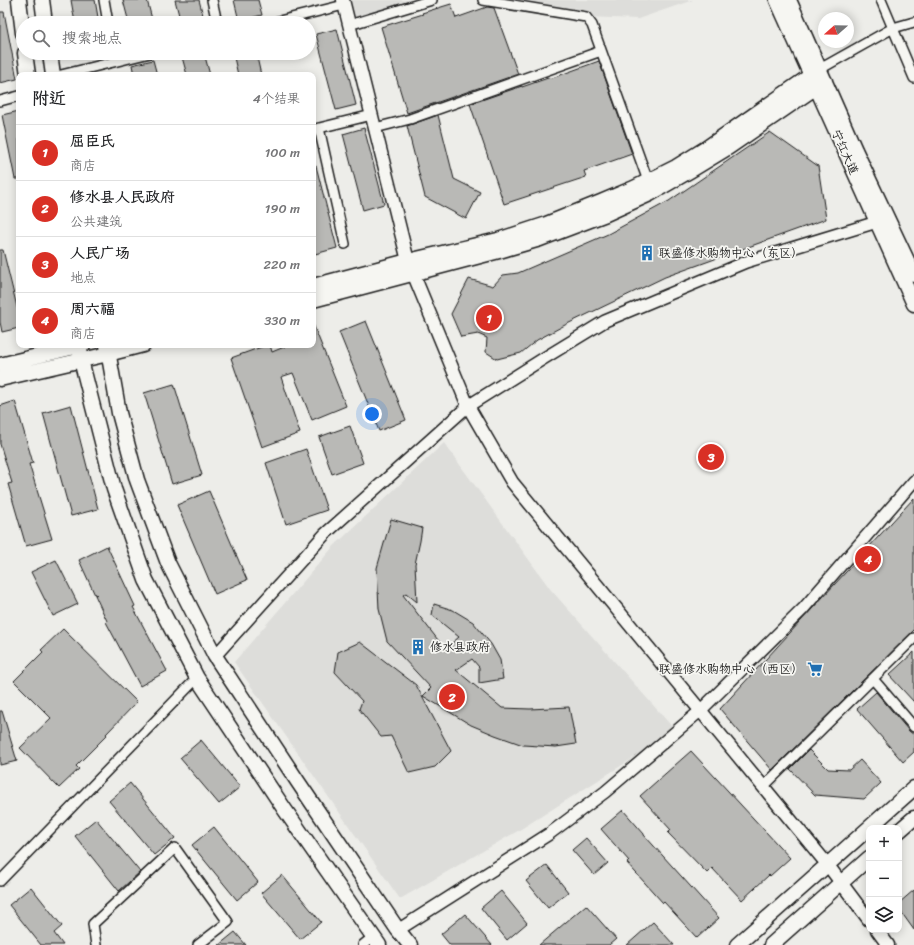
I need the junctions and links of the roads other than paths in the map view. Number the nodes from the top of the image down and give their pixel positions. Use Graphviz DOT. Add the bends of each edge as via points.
graph roads {
  1 [pos="19,0"];
  2 [pos="42,0"];
  3 [pos="104,0"];
  4 [pos="212,0"];
  5 [pos="432,0"];
  6 [pos="483,0"];
  7 [pos="777,0"];
  8 [pos="789,0"];
  9 [pos="881,0"];
  10 [pos="344,2"];
  11 [pos="21,16"];
  12 [pos="45,16"];
  13 [pos="107,16"];
  14 [pos="215,16"];
  15 [pos="295,16"];
  16 [pos="914,22"];
  17 [pos="349,25"];
  18 [pos="893,28"];
  19 [pos="601,51"];
  20 [pos="26,60"];
  21 [pos="51,60"];
  22 [pos="122,60"];
  23 [pos="28,72"];
  24 [pos="53,72"];
  25 [pos="73,72"];
  26 [pos="818,78"];
  27 [pos="914,78"];
  28 [pos="16,97"];
  29 [pos="0,101"];
  30 [pos="372,115"];
  31 [pos="375,128"];
  32 [pos="316,129"];
  33 [pos="649,187"];
  34 [pos="877,222"];
  35 [pos="345,244"];
  36 [pos="410,268"];
  37 [pos="914,276"];
  38 [pos="316,285"];
  39 [pos="316,299"];
  40 [pos="914,304"];
  41 [pos="122,348"];
  42 [pos="80,349"];
  43 [pos="108,350"];
  44 [pos="0,365"];
  45 [pos="0,379"];
  46 [pos="468,406"];
  47 [pos="914,481"];
  48 [pos="914,638"];
  49 [pos="215,656"];
  50 [pos="197,678"];
  51 [pos="873,679"];
  52 [pos="700,711"];
  53 [pos="914,727"];
  54 [pos="763,787"];
  55 [pos="914,788"];
  56 [pos="914,818"];
  57 [pos="902,828"];
  58 [pos="866,861"];
  59 [pos="827,864"];
  60 [pos="0,880"];
  61 [pos="841,882"];
  62 [pos="866,916"];
  63 [pos="398,930"];
  64 [pos="879,933"];
  65 [pos="372,942"];
  66 [pos="96,945"];
  67 [pos="198,945"];
  68 [pos="410,945"];
  69 [pos="737,945"];
  70 [pos="770,945"];
  71 [pos="888,945"];
  1 -- 11 [label="main road"];
  2 -- 12 [label="main road"];
  3 -- 13 [label="street"];
  4 -- 14 [label="street"];
  5 -- 17 [label="street"];
  6 -- 19 [label="street" via="586,17 592,25"];
  7 -- 26 [label="main road, 宁红大道"];
  8 -- 26 [label="main road, 宁红大道"];
  9 -- 18 [label="street"];
  10 -- 15 [label="street"];
  10 -- 17 [label="main road"];
  16 -- 18 [label="street"];
  17 -- 30 [label="main road"];
  18 -- 26 [label="street"];
  18 -- 27 [label="street"];
  19 -- 31 [label="street" via="410,120"];
  19 -- 33 [label="street"];
  20 -- 23 [label="main road"];
  21 -- 24 [label="main road"];
  22 -- 25 [label="street"];
  26 -- 33 [label="main road" via="676,167"];
  26 -- 34 [label="main road, 宁红大道"];
  26 -- 37 [label="main road, 宁红大道" via="856,150"];
  28 -- 29 [label="street"];
  30 -- 31 [label="main road"];
  30 -- 32 [label="street"];
  31 -- 36 [label="main road"];
  32 -- 35 [label="street"];
  33 -- 36 [label="main road" via="601,202 544,225"];
  34 -- 40 [label="main road, 宁红大道"];
  34 -- 46 [label="street" via="746,262 605,321"];
  36 -- 38 [label="main road"];
  36 -- 39 [label="main road"];
  36 -- 46 [label="main road"];
  41 -- 43 [label="main road"];
  42 -- 43 [label="main road"];
  42 -- 44 [label="main road"];
  42 -- 45 [label="main road"];
  42 -- 50 [label="main road" via="114,489 146,580"];
  43 -- 49 [label="main road" via="119,413 137,480 168,563"];
  46 -- 49 [label="street" via="325,534"];
  46 -- 52 [label="main road" via="512,482"];
  47 -- 52 [label="street" via="803,610"];
  48 -- 51 [label="street"];
  49 -- 63 [label="main road"];
  50 -- 60 [label="street"];
  50 -- 65 [label="main road"];
  51 -- 53 [label="street"];
  51 -- 54 [label="street"];
  52 -- 54 [label="main road"];
  52 -- 63 [label="street" via="605,792 549,834"];
  54 -- 59 [label="main road"];
  55 -- 59 [label="main road"];
  56 -- 57 [label="main road"];
  58 -- 61 [label="main road"];
  59 -- 61 [label="main road"];
  59 -- 69 [label="main road"];
  61 -- 62 [label="main road"];
  61 -- 70 [label="main road"];
  63 -- 68 [label="main road"];
  64 -- 71 [label="main road"];
  66 -- 67 [label="street" via="93,924 175,848 228,922"];
}
